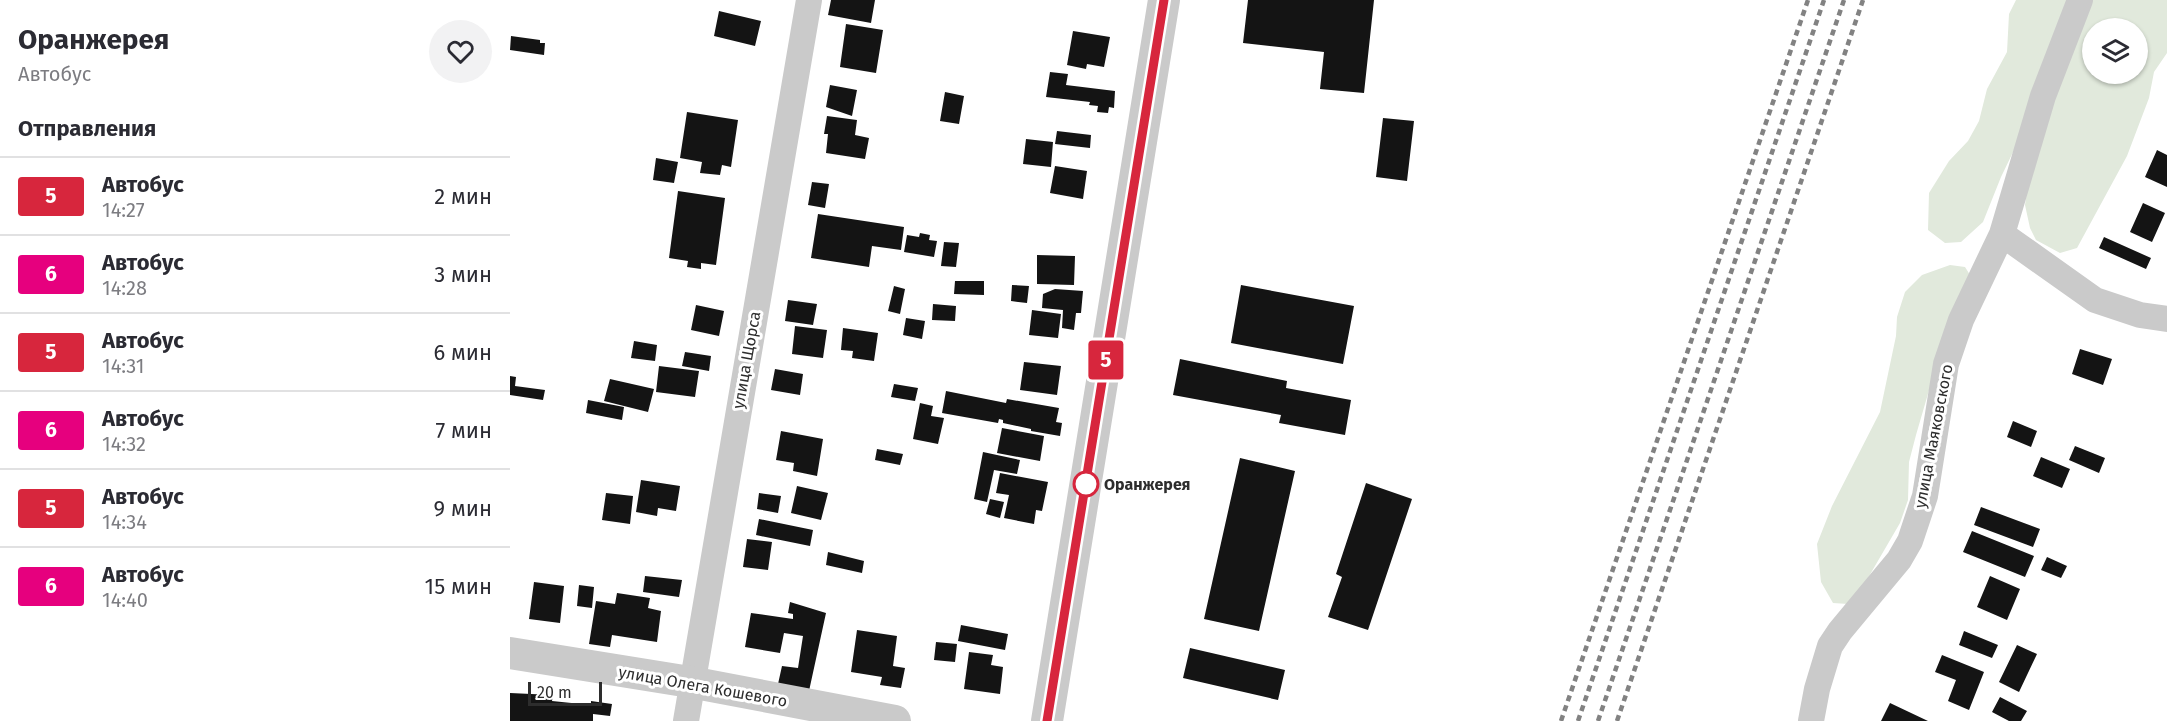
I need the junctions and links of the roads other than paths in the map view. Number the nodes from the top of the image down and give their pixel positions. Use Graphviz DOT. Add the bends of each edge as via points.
graph roads {
  1 [pos="809,0"];
  2 [pos="1164,0"];
  3 [pos="2080,0"];
  4 [pos="2002,234"];
  5 [pos="2167,319"];
  6 [pos="510,653"];
  7 [pos="690,682"];
  8 [pos="686,721"];
  9 [pos="896,721"];
  10 [pos="1047,721"];
  11 [pos="1811,721"];
  1 -- 7 [label="street, улица Щорса"];
  2 -- 10 [label="street"];
  3 -- 4 [label="street, улица Маяковского" via="2043,96"];
  4 -- 5 [label="street" via="2095,300 2140,315"];
  4 -- 11 [label="street, улица Маяковского" via="1961,320 1946,364 1925,496 1910,541 1830,646"];
  6 -- 7 [label="street, улица Олега Кошевого"];
  7 -- 8 [label="street, улица Щорса"];
  7 -- 9 [label="street, улица Олега Кошевого"];
}
